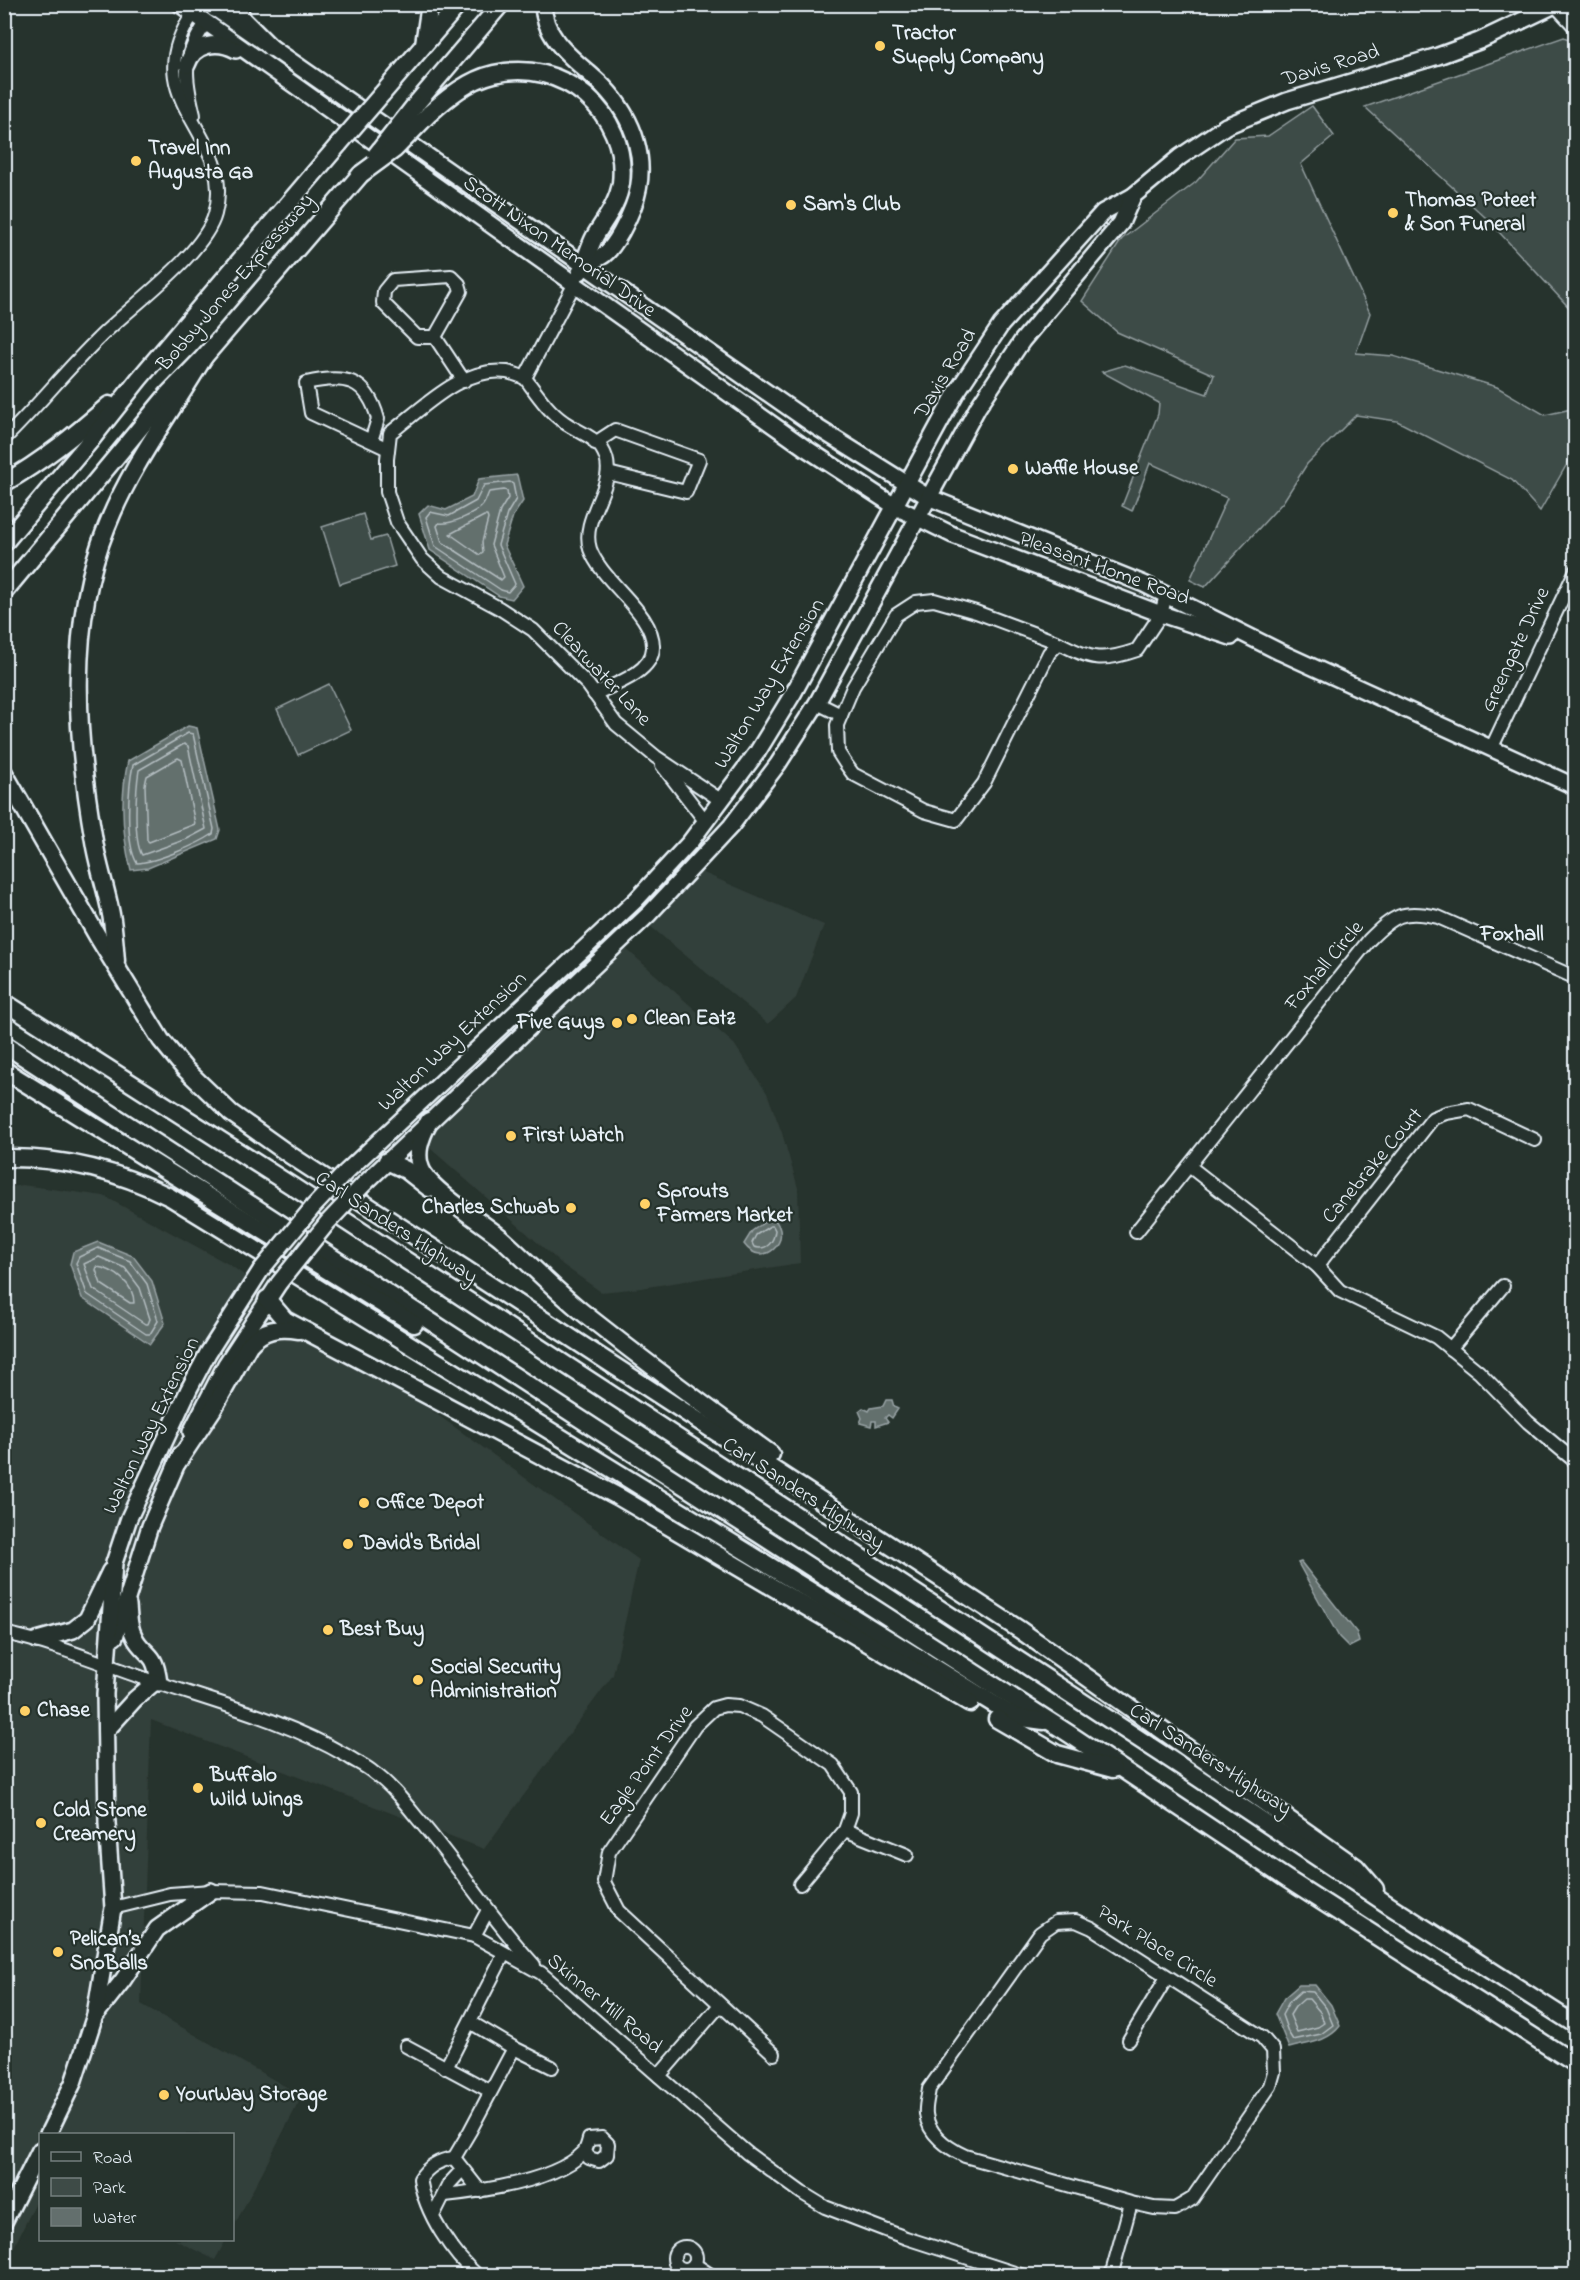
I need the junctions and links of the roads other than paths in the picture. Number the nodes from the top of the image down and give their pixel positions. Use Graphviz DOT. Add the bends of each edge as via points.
graph roads {
  1 [pos="180,4"];
  2 [pos="236,4"];
  3 [pos="430,4"];
  4 [pos="459,4"];
  5 [pos="501,4"];
  6 [pos="543,4"];
  7 [pos="1555,5"];
  8 [pos="207,10"];
  9 [pos="1575,28"];
  10 [pos="271,48"];
  11 [pos="423,48"];
  12 [pos="187,65"];
  13 [pos="265,65"];
  14 [pos="422,109"];
  15 [pos="198,128"];
  16 [pos="1133,196"];
  17 [pos="584,266"];
  18 [pos="575,283"];
  19 [pos="435,337"];
  20 [pos="204,357"];
  21 [pos="525,378"];
  22 [pos="139,379"];
  23 [pos="464,381"];
  24 [pos="4,439"];
  25 [pos="370,441"];
  26 [pos="595,443"];
  27 [pos="388,449"];
  28 [pos="608,473"];
  29 [pos="4,483"];
  30 [pos="907,484"];
  31 [pos="928,497"];
  32 [pos="896,507"];
  33 [pos="918,517"];
  34 [pos="4,543"];
  35 [pos="1575,570"];
  36 [pos="4,592"];
  37 [pos="1166,596"];
  38 [pos="1161,614"];
  39 [pos="1059,643"];
  40 [pos="1280,652"];
  41 [pos="594,694"];
  42 [pos="817,703"];
  43 [pos="841,715"];
  44 [pos="1492,747"];
  45 [pos="656,757"];
  46 [pos="4,773"];
  47 [pos="1575,787"];
  48 [pos="722,801"];
  49 [pos="706,822"];
  50 [pos="610,923"];
  51 [pos="622,939"];
  52 [pos="117,968"];
  53 [pos="1575,978"];
  54 [pos="4,1002"];
  55 [pos="4,1044"];
  56 [pos="4,1070"];
  57 [pos="429,1121"];
  58 [pos="1535,1140"];
  59 [pos="365,1153"];
  60 [pos="4,1158"];
  61 [pos="387,1161"];
  62 [pos="1189,1166"];
  63 [pos="1136,1232"];
  64 [pos="522,1259"];
  65 [pos="1317,1266"];
  66 [pos="260,1273"];
  67 [pos="1503,1286"];
  68 [pos="267,1299"];
  69 [pos="308,1332"];
  70 [pos="1450,1349"];
  71 [pos="487,1358"];
  72 [pos="1575,1462"];
  73 [pos="177,1463"];
  74 [pos="807,1490"];
  75 [pos="114,1563"];
  76 [pos="128,1594"];
  77 [pos="4,1633"];
  78 [pos="37,1640"];
  79 [pos="107,1666"];
  80 [pos="158,1683"];
  81 [pos="1049,1721"];
  82 [pos="106,1731"];
  83 [pos="1128,1773"];
  84 [pos="845,1830"];
  85 [pos="907,1855"];
  86 [pos="800,1884"];
  87 [pos="211,1891"];
  88 [pos="1390,1906"];
  89 [pos="113,1908"];
  90 [pos="488,1910"];
  91 [pos="474,1936"];
  92 [pos="504,1953"];
  93 [pos="542,1973"];
  94 [pos="1167,1977"];
  95 [pos="720,2005"];
  96 [pos="95,2015"];
  97 [pos="470,2022"];
  98 [pos="1575,2025"];
  99 [pos="1129,2040"];
  100 [pos="406,2046"];
  101 [pos="514,2048"];
  102 [pos="774,2054"];
  103 [pos="1575,2064"];
  104 [pos="552,2067"];
  105 [pos="446,2068"];
  106 [pos="659,2076"];
  107 [pos="490,2091"];
  108 [pos="48,2133"];
  109 [pos="585,2151"];
  110 [pos="39,2152"];
  111 [pos="454,2158"];
  112 [pos="462,2170"];
  113 [pos="480,2191"];
  114 [pos="445,2195"];
  115 [pos="1131,2203"];
  116 [pos="433,2217"];
  117 [pos="4,2222"];
  118 [pos="694,2264"];
  119 [pos="478,2276"];
  120 [pos="712,2276"];
  121 [pos="1024,2276"];
  122 [pos="1111,2276"];
  1 -- 8 [label="main road, Scott Nixon Memorial Drive"];
  2 -- 10 [label="highway" via="243,20"];
  3 -- 11 [label="highway"];
  4 -- 11 [label="highway, Bobby Jones Expressway"];
  5 -- 14 [label="highway"];
  6 -- 17 [label="main road" via="548,27 557,42 619,104 639,148 638,195 629,217 606,253"];
  7 -- 9 [label="street"];
  7 -- 16 [label="main road, Davis Road" via="1469,45 1287,101 1226,126"];
  8 -- 10 [label="main road, Scott Nixon Memorial Drive"];
  8 -- 12 [label="street" via="188,53"];
  8 -- 13 [label="main road, Scott Nixon Memorial Drive"];
  8 -- 15 [label="street" via="184,28 177,46 174,75 180,98"];
  10 -- 17 [label="main road, Scott Nixon Memorial Drive"];
  11 -- 22 [label="highway, Bobby Jones Expressway, bridge"];
  12 -- 13 [label="main road" via="196,50 214,44 230,46"];
  12 -- 15 [label="street" via="187,89"];
  13 -- 18 [label="main road, Scott Nixon Memorial Drive"];
  14 -- 17 [label="highway" via="475,80 510,71 564,80 595,103 609,122 619,147 621,183 616,202 594,237"];
  14 -- 20 [label="highway, Bobby Jones Expressway, bridge" via="394,149 361,174"];
  15 -- 24 [label="street" via="217,178 216,212 207,234 100,336"];
  16 -- 30 [label="main road, Davis Road" via="1102,212 1001,325 956,393"];
  16 -- 31 [label="main road, Davis Road" via="1121,223 1022,341 978,407"];
  17 -- 18 [label="main road"];
  17 -- 30 [label="main road, Scott Nixon Memorial Drive" via="818,428"];
  18 -- 21 [label="street"];
  18 -- 32 [label="main road, Scott Nixon Memorial Drive" via="795,441"];
  19 -- 19 [label="street" via="461,291 459,284 451,276 393,280 384,291 383,303 417,337"];
  19 -- 23 [label="street"];
  20 -- 36 [label="highway, Bobby Jones Expressway" via="169,393"];
  20 -- 52 [label="highway" via="130,475 106,527 86,601 79,681 86,796 112,920"];
  21 -- 23 [label="street, Clearwater Lane" via="508,372 480,374"];
  21 -- 26 [label="street" via="547,408"];
  22 -- 29 [label="highway" via="63,445"];
  22 -- 34 [label="highway, Bobby Jones Expressway"];
  23 -- 27 [label="street, Clearwater Lane" via="390,433"];
  25 -- 25 [label="street" via="311,413 306,383 348,379 366,391 378,419"];
  25 -- 27 [label="street"];
  26 -- 28 [label="street" via="602,448"];
  26 -- 28 [label="street" via="615,430 699,460 686,492"];
  27 -- 41 [label="street, Clearwater Lane" via="387,492 397,522 422,559 442,577 533,630"];
  28 -- 41 [label="street" via="589,523 590,549 651,631 654,650 645,666"];
  30 -- 31 [label="main road, Scott Nixon Memorial Drive"];
  30 -- 32 [label="main road, Walton Way Extension"];
  31 -- 33 [label="main road, Walton Way Extension"];
  31 -- 37 [label="main road, Pleasant Home Road"];
  32 -- 33 [label="main road, Scott Nixon Memorial Drive"];
  32 -- 48 [label="main road, Walton Way Extension" via="794,693"];
  33 -- 38 [label="main road, Pleasant Home Road" via="953,535"];
  33 -- 42 [label="main road, Walton Way Extension"];
  35 -- 44 [label="street, Greengate Drive"];
  37 -- 38 [label="street"];
  37 -- 40 [label="main road, Pleasant Home Road"];
  38 -- 39 [label="street" via="1137,650 1121,655 1101,659"];
  38 -- 40 [label="main road, Pleasant Home Road"];
  39 -- 43 [label="street" via="976,612 934,600 916,602 896,615"];
  39 -- 43 [label="street" via="1049,653 984,783 956,820 924,811 853,774 838,752 837,725"];
  40 -- 44 [label="main road, Pleasant Home Road"];
  41 -- 45 [label="street, Clearwater Lane" via="616,724"];
  42 -- 43 [label="street"];
  42 -- 51 [label="main road, Walton Way Extension" via="731,826"];
  44 -- 47 [label="main road, Pleasant Home Road"];
  45 -- 48 [label="street, Clearwater Lane"];
  45 -- 49 [label="street"];
  46 -- 52 [label="highway"];
  48 -- 49 [label="main road, Walton Way Extension"];
  49 -- 50 [label="main road, Walton Way Extension"];
  50 -- 51 [label="main road"];
  50 -- 59 [label="main road, Walton Way Extension"];
  51 -- 57 [label="main road, Walton Way Extension"];
  52 -- 74 [label="highway" via="161,1040 231,1113"];
  53 -- 62 [label="street, Foxhall Circle" via="1438,917 1419,912 1403,914 1369,940"];
  54 -- 88 [label="highway, Carl Sanders Highway" via="292,1186"];
  55 -- 71 [label="highway"];
  56 -- 71 [label="highway" via="422,1329"];
  57 -- 61 [label="main road, Walton Way Extension"];
  57 -- 64 [label="highway" via="418,1142 422,1171 436,1188"];
  58 -- 65 [label="street, Canebrake Court" via="1469,1109 1433,1118"];
  59 -- 61 [label="main road"];
  59 -- 66 [label="main road, Walton Way Extension, bridge" via="313,1207"];
  60 -- 81 [label="highway" via="43,1159 98,1169 171,1197 1015,1718"];
  61 -- 64 [label="highway" via="418,1179"];
  61 -- 68 [label="main road, Walton Way Extension, bridge" via="328,1222"];
  62 -- 63 [label="street, Foxhall Circle"];
  62 -- 65 [label="street"];
  64 -- 74 [label="highway" via="581,1310 787,1465"];
  65 -- 70 [label="street" via="1340,1291 1421,1329"];
  66 -- 68 [label="main road"];
  66 -- 75 [label="main road, Walton Way Extension" via="189,1389 129,1518"];
  67 -- 70 [label="street"];
  68 -- 69 [label="highway" via="285,1320"];
  68 -- 73 [label="main road, Walton Way Extension" via="226,1364"];
  69 -- 73 [label="highway" via="282,1327 255,1338"];
  69 -- 83 [label="highway" via="618,1497 1057,1754"];
  70 -- 72 [label="street"];
  71 -- 81 [label="highway"];
  73 -- 76 [label="main road, Walton Way Extension" via="150,1526"];
  74 -- 88 [label="highway" via="1020,1630 1356,1867"];
  75 -- 78 [label="main road" via="87,1619 73,1630"];
  75 -- 79 [label="main road, Walton Way Extension"];
  76 -- 79 [label="main road, Walton Way Extension"];
  76 -- 80 [label="main road" via="132,1632 152,1658"];
  77 -- 78 [label="street"];
  78 -- 79 [label="street"];
  79 -- 80 [label="street"];
  79 -- 82 [label="main road, Walton Way Extension"];
  80 -- 82 [label="main road" via="135,1699"];
  80 -- 90 [label="street" via="265,1718 330,1746 374,1773 438,1842"];
  81 -- 83 [label="highway"];
  82 -- 89 [label="main road, Walton Way Extension"];
  83 -- 103 [label="highway"];
  84 -- 85 [label="street"];
  84 -- 86 [label="street, Eagle Point Drive"];
  84 -- 95 [label="street, Eagle Point Drive" via="851,1813 851,1792 833,1765 762,1716 739,1706 714,1708 695,1726 609,1852 604,1882 620,1911"];
  87 -- 89 [label="street, Skinner Mill Road" via="170,1894"];
  87 -- 91 [label="street, Skinner Mill Road" via="263,1892"];
  87 -- 96 [label="main road" via="157,1929"];
  88 -- 98 [label="highway, Carl Sanders Highway"];
  89 -- 96 [label="main road, Walton Way Extension"];
  90 -- 91 [label="street"];
  90 -- 93 [label="street"];
  91 -- 92 [label="street, Skinner Mill Road"];
  92 -- 93 [label="street, Skinner Mill Road"];
  92 -- 97 [label="street"];
  93 -- 106 [label="street, Skinner Mill Road"];
  94 -- 99 [label="street"];
  94 -- 115 [label="street, Park Place Circle" via="1262,2037 1273,2050 1274,2072 1258,2106 1192,2199 1175,2209"];
  94 -- 115 [label="street, Park Place Circle" via="1092,1928 1076,1921 1056,1922 1040,1933 929,2089 926,2115 934,2133 949,2148 964,2156"];
  95 -- 102 [label="street, Eagle Point Drive"];
  95 -- 106 [label="street"];
  96 -- 108 [label="main road, Walton Way Extension" via="73,2083"];
  97 -- 101 [label="street"];
  97 -- 105 [label="street"];
  100 -- 105 [label="street"];
  101 -- 104 [label="street"];
  101 -- 107 [label="street"];
  105 -- 107 [label="street"];
  106 -- 121 [label="street, Skinner Mill Road" via="747,2153 825,2207"];
  107 -- 111 [label="street"];
  109 -- 113 [label="street" via="548,2173"];
  110 -- 117 [label="main road"];
  111 -- 112 [label="street"];
  111 -- 116 [label="street" via="432,2166 420,2180"];
  112 -- 113 [label="street"];
  112 -- 114 [label="street"];
  113 -- 114 [label="street"];
  114 -- 116 [label="street"];
  115 -- 122 [label="street"];
  116 -- 119 [label="street" via="452,2249"];
  118 -- 120 [label="street"];
}
